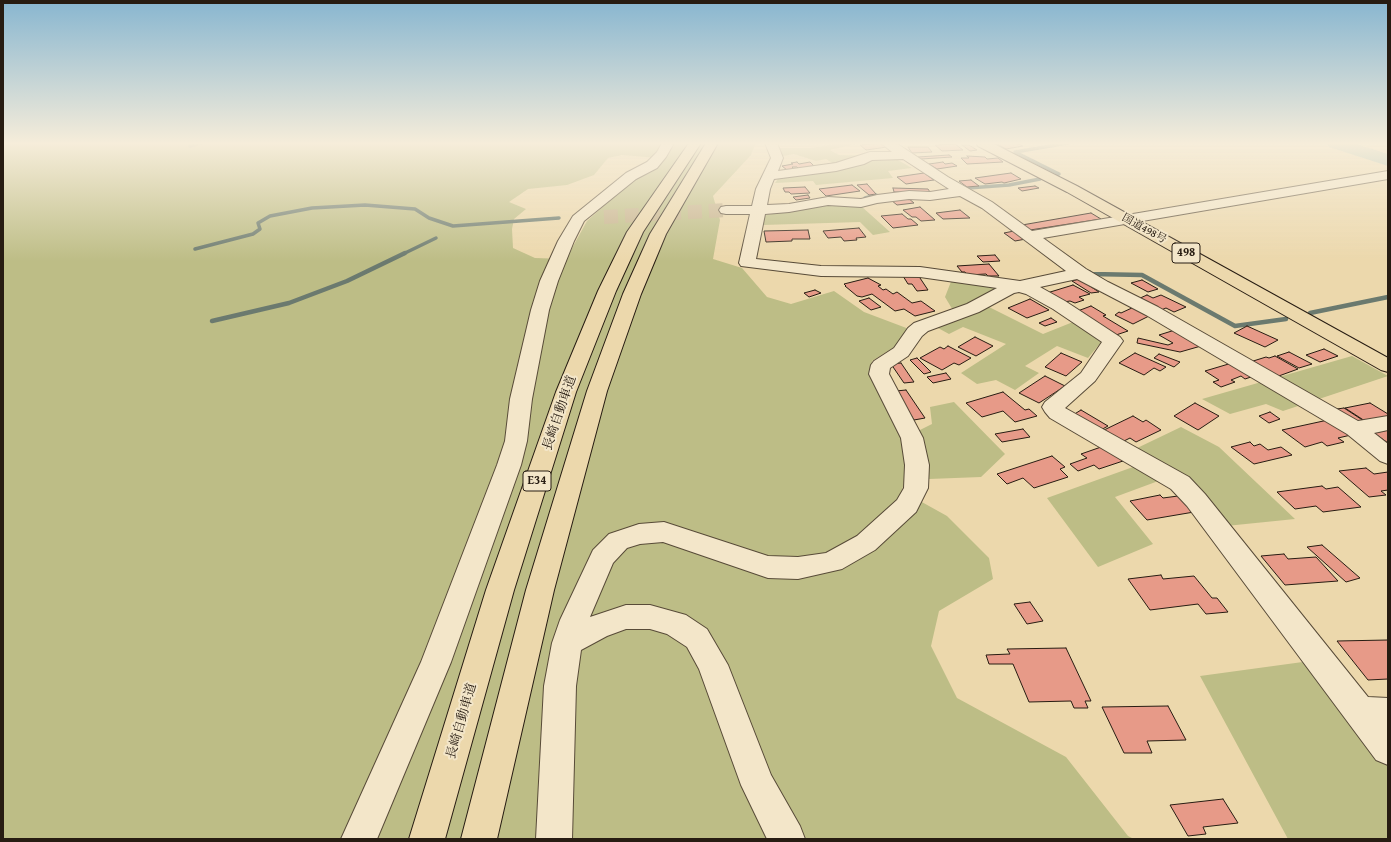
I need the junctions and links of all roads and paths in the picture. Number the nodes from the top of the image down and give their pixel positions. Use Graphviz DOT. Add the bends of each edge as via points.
graph roads {
  1 [pos="623,182"];
  2 [pos="668,182"];
  3 [pos="688,182"];
  4 [pos="767,182"];
  5 [pos="947,182"];
  6 [pos="1059,182"];
  7 [pos="1345,182"];
  8 [pos="962,190"];
  9 [pos="726,210"];
  10 [pos="759,210"];
  11 [pos="604,217"];
  12 [pos="578,219"];
  13 [pos="1126,219"];
  14 [pos="1029,236"];
  15 [pos="1080,273"];
  16 [pos="1018,286"];
  17 [pos="1388,366"];
  18 [pos="1388,423"];
  19 [pos="1355,429"];
  20 [pos="1388,456"];
  21 [pos="567,643"];
  22 [pos="1374,712"];
  23 [pos="1388,749"];
  24 [pos="359,839"];
  25 [pos="427,839"];
  26 [pos="480,839"];
  27 [pos="554,839"];
  28 [pos="787,839"];
  1 -- 12 [label="street"];
  2 -- 25 [label="highway, 長崎自動車道 / E34" via="635,232 607,291 566,392 500,590"];
  3 -- 26 [label="highway, E34" via="658,234 632,294 597,391 540,590"];
  4 -- 10 [label="street"];
  5 -- 8 [label="street"];
  6 -- 13 [label="highway, 国道498号 / 498"];
  7 -- 13 [label="street"];
  8 -- 10 [label="street" via="861,203 828,201"];
  8 -- 14 [label="street"];
  9 -- 10 [label="street"];
  10 -- 16 [label="street" via="747,263 821,271 920,272"];
  11 -- 12 [label="street"];
  12 -- 24 [label="street" via="566,241 540,310 521,399 516,441 509,465 436,662"];
  13 -- 14 [label="street"];
  13 -- 17 [label="highway, 国道498号 / 498"];
  14 -- 15 [label="street"];
  15 -- 16 [label="street"];
  15 -- 19 [label="street" via="1152,311"];
  16 -- 21 [label="street" via="974,308 921,327 901,352 881,365 879,374 912,438 917,465 916,488 907,506 866,543 832,562 798,568 768,567 664,532 639,534 618,541 602,557 574,620"];
  16 -- 22 [label="street" via="1032,290 1059,305 1113,341 1088,378 1053,407 1058,414 1180,483 1211,517 1311,650"];
  18 -- 19 [label="street"];
  19 -- 20 [label="street"];
  21 -- 27 [label="street" via="560,686"];
  21 -- 28 [label="street" via="597,627 626,617 650,617 676,624 697,638 713,665 758,785"];
  22 -- 23 [label="street"];
}
